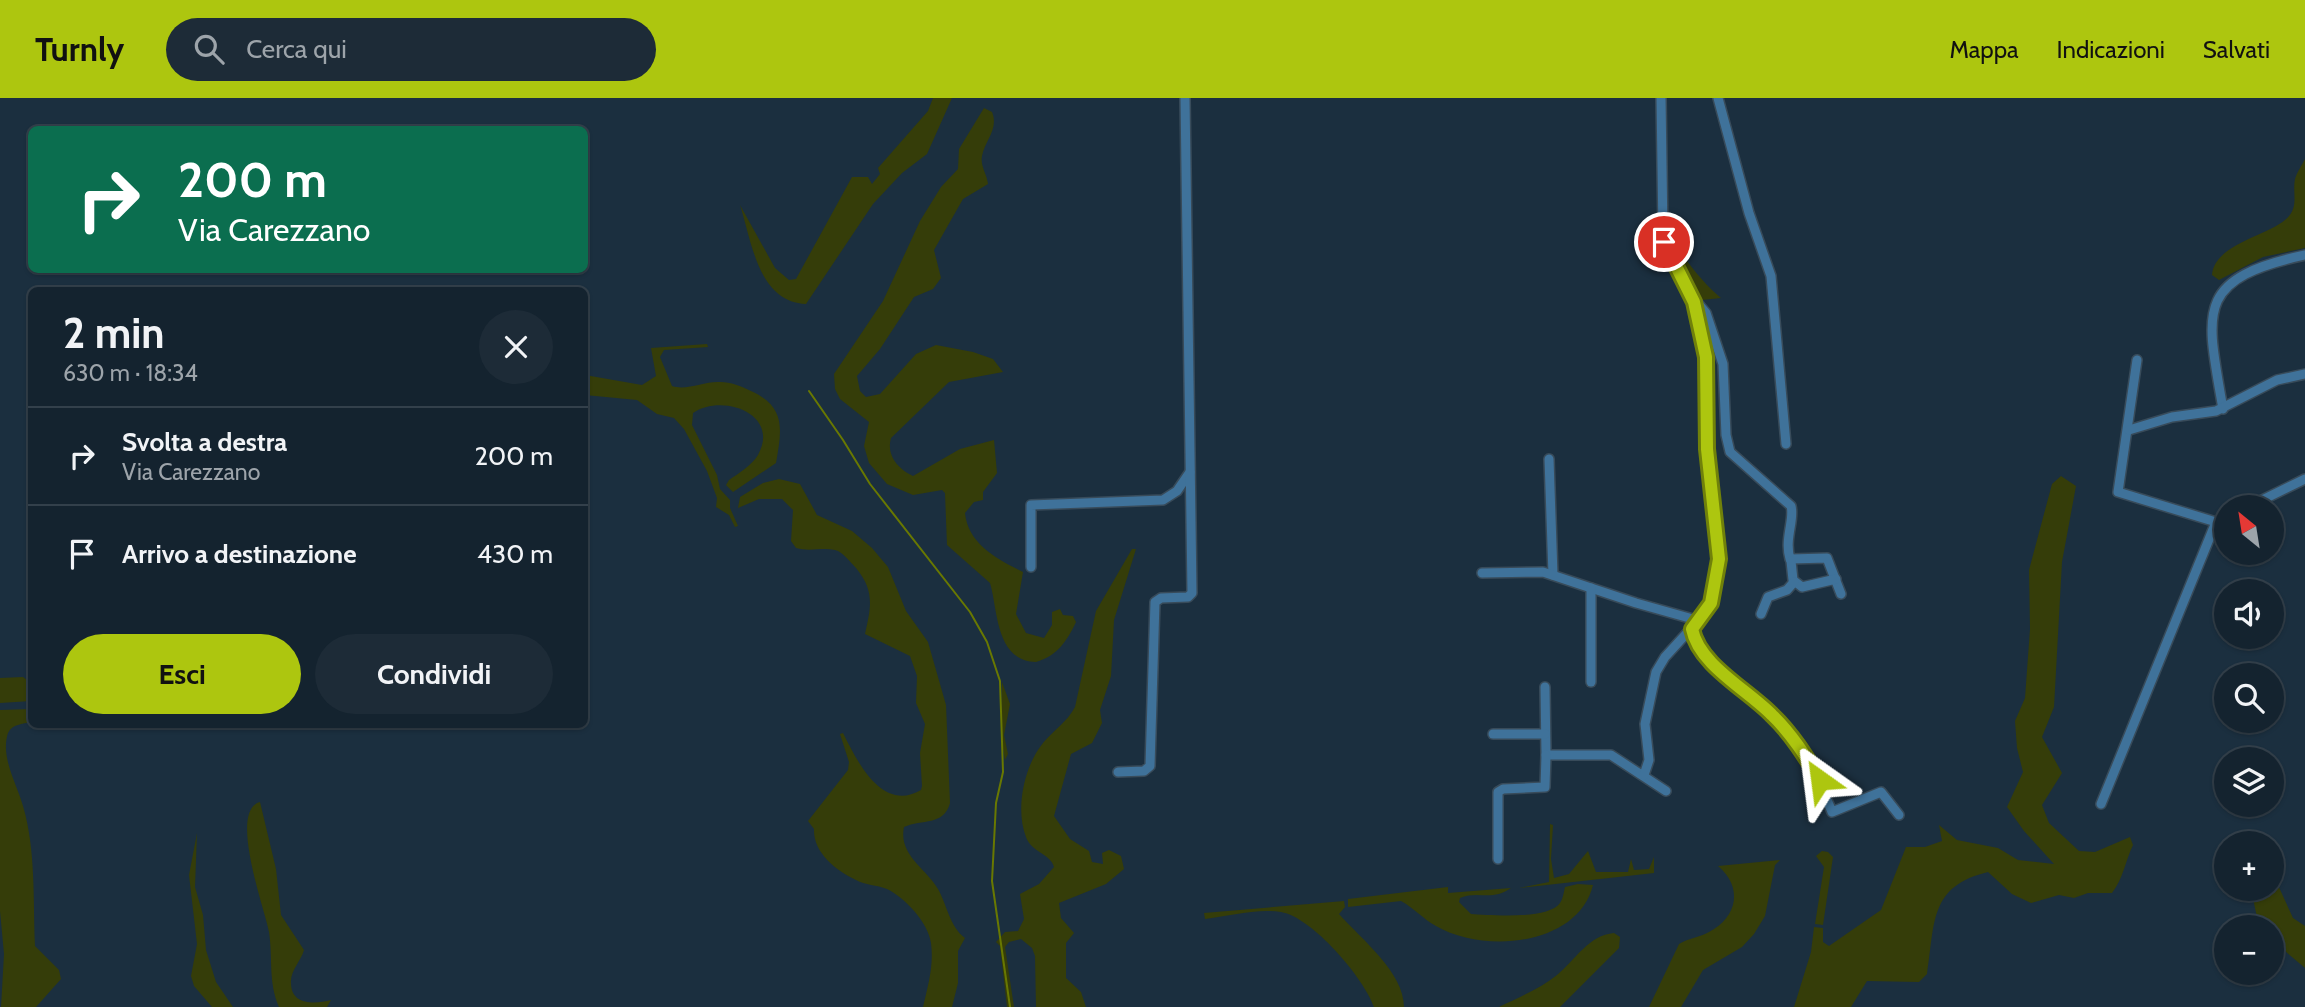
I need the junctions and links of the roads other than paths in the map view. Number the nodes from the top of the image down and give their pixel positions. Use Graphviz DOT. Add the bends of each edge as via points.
graph roads {
  1 [pos="1185,98"];
  2 [pos="1661,98"];
  3 [pos="1718,98"];
  4 [pos="2305,255"];
  5 [pos="1692,298"];
  6 [pos="2137,360"];
  7 [pos="2305,374"];
  8 [pos="2222,409"];
  9 [pos="2129,430"];
  10 [pos="1786,444"];
  11 [pos="1549,459"];
  12 [pos="1190,472"];
  13 [pos="2305,479"];
  14 [pos="2272,495"];
  15 [pos="2214,521"];
  16 [pos="2214,527"];
  17 [pos="1791,561"];
  18 [pos="1031,567"];
  19 [pos="1482,573"];
  20 [pos="1553,575"];
  21 [pos="1836,579"];
  22 [pos="1794,582"];
  23 [pos="1591,588"];
  24 [pos="1842,594"];
  25 [pos="1761,614"];
  26 [pos="1700,621"];
  27 [pos="1692,629"];
  28 [pos="1591,682"];
  29 [pos="1545,687"];
  30 [pos="1493,734"];
  31 [pos="1545,734"];
  32 [pos="1546,755"];
  33 [pos="1118,772"];
  34 [pos="1644,775"];
  35 [pos="1666,792"];
  36 [pos="2101,804"];
  37 [pos="1899,815"];
  38 [pos="1498,859"];
  1 -- 12 [label="street"];
  2 -- 5 [label="street" via="1662,234"];
  3 -- 10 [label="street" via="1772,282"];
  4 -- 8 [label="street" via="2246,273 2216,299 2212,314"];
  5 -- 17 [label="street" via="1706,313 1723,364 1730,452 1792,509 1787,537"];
  5 -- 26 [label="street" via="1706,357 1707,457 1719,553 1712,601"];
  6 -- 9 [label="street"];
  7 -- 8 [label="street" via="2277,380"];
  8 -- 9 [label="street" via="2172,416"];
  9 -- 15 [label="street" via="2118,492"];
  11 -- 20 [label="street"];
  12 -- 18 [label="street" via="1177,491 1163,500 1031,505"];
  12 -- 33 [label="street" via="1192,593 1161,598 1154,604 1150,766 1144,771"];
  13 -- 14 [label="street"];
  16 -- 36 [label="street"];
  17 -- 21 [label="street" via="1824,556"];
  17 -- 22 [label="street"];
  19 -- 20 [label="street" via="1532,570"];
  20 -- 23 [label="street"];
  21 -- 22 [label="street" via="1802,587"];
  21 -- 24 [label="street"];
  22 -- 25 [label="street" via="1768,597"];
  23 -- 26 [label="street"];
  23 -- 28 [label="street"];
  26 -- 27 [label="street"];
  27 -- 34 [label="street" via="1665,657 1655,676 1645,724 1648,761"];
  27 -- 37 [label="street" via="1711,660 1791,736 1820,780 1832,812 1881,792"];
  29 -- 31 [label="street"];
  30 -- 31 [label="street"];
  31 -- 32 [label="street"];
  32 -- 34 [label="street" via="1608,754"];
  32 -- 38 [label="street" via="1545,787 1498,792"];
  34 -- 35 [label="street"];
}
